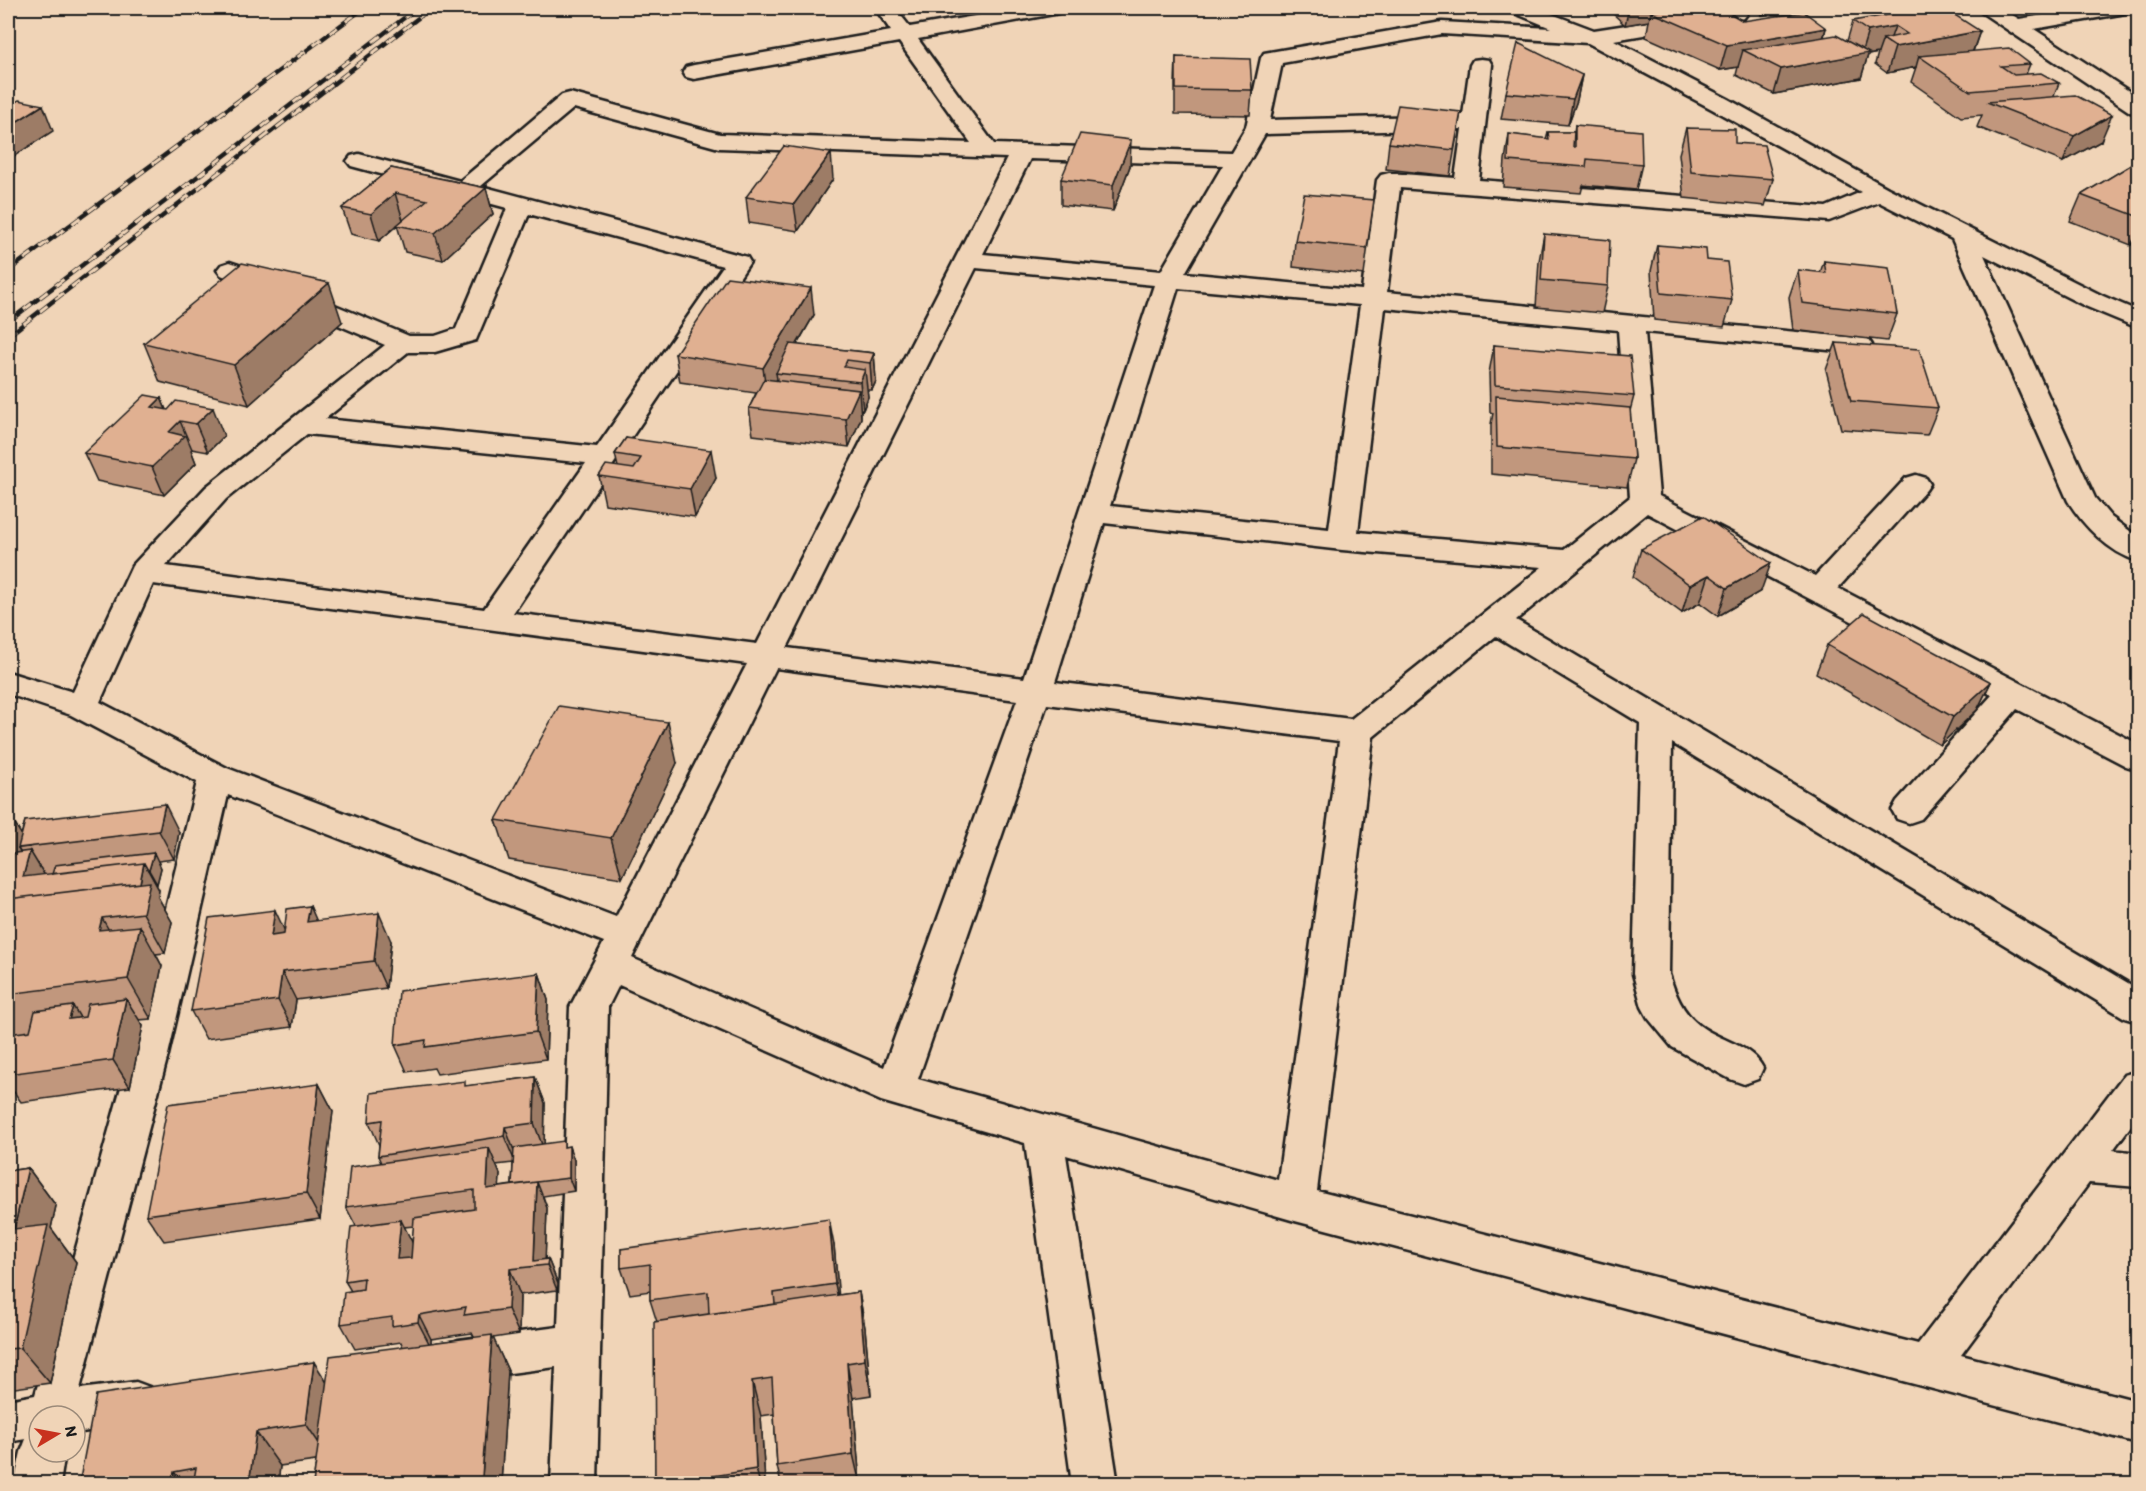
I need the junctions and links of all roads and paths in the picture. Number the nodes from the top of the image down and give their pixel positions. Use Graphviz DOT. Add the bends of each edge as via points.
graph roads {
  1 [pos="885,8"];
  2 [pos="1054,8"];
  3 [pos="1519,8"];
  4 [pos="1729,8"];
  5 [pos="1988,8"];
  6 [pos="2120,8"];
  7 [pos="2015,26"];
  8 [pos="904,34"];
  9 [pos="1592,37"];
  10 [pos="1481,65"];
  11 [pos="694,72"];
  12 [pos="2105,85"];
  13 [pos="2139,90"];
  14 [pos="2139,107"];
  15 [pos="1474,122"];
  16 [pos="1257,126"];
  17 [pos="988,151"];
  18 [pos="1022,152"];
  19 [pos="1238,159"];
  20 [pos="359,161"];
  21 [pos="1466,186"];
  22 [pos="464,189"];
  23 [pos="1880,193"];
  24 [pos="521,204"];
  25 [pos="1962,234"];
  26 [pos="966,260"];
  27 [pos="230,270"];
  28 [pos="1168,280"];
  29 [pos="1374,300"];
  30 [pos="2139,320"];
  31 [pos="1631,324"];
  32 [pos="403,343"];
  33 [pos="1859,345"];
  34 [pos="298,425"];
  35 [pos="605,456"];
  36 [pos="1916,484"];
  37 [pos="1645,500"];
  38 [pos="1093,513"];
  39 [pos="1342,540"];
  40 [pos="2139,551"];
  41 [pos="1570,560"];
  42 [pos="143,573"];
  43 [pos="1819,591"];
  44 [pos="492,621"];
  45 [pos="1494,621"];
  46 [pos="766,656"];
  47 [pos="8,683"];
  48 [pos="1036,690"];
  49 [pos="2013,692"];
  50 [pos="82,707"];
  51 [pos="1656,718"];
  52 [pos="1357,732"];
  53 [pos="2139,758"];
  54 [pos="215,777"];
  55 [pos="1909,810"];
  56 [pos="618,950"];
  57 [pos="2139,1007"];
  58 [pos="1744,1068"];
  59 [pos="2139,1087"];
  60 [pos="896,1089"];
  61 [pos="1043,1131"];
  62 [pos="2079,1166"];
  63 [pos="2139,1170"];
  64 [pos="1295,1203"];
  65 [pos="578,1344"];
  66 [pos="426,1365"];
  67 [pos="1926,1368"];
  68 [pos="168,1399"];
  69 [pos="50,1404"];
  70 [pos="87,1415"];
  71 [pos="8,1421"];
  72 [pos="27,1422"];
  73 [pos="2139,1422"];
  74 [pos="40,1464"];
  75 [pos="37,1484"];
  76 [pos="574,1484"];
  77 [pos="1095,1484"];
  1 -- 8 [label="street"];
  2 -- 8 [label="street"];
  3 -- 9 [label="street"];
  4 -- 9 [label="street" via="1737,14"];
  5 -- 7 [label="street"];
  6 -- 7 [label="street"];
  7 -- 12 [label="street"];
  8 -- 11 [label="street"];
  8 -- 17 [label="street"];
  9 -- 16 [label="street" via="1443,28 1272,58"];
  9 -- 23 [label="street"];
  10 -- 15 [label="street"];
  12 -- 13 [label="street"];
  12 -- 14 [label="street"];
  15 -- 16 [label="street"];
  15 -- 21 [label="street"];
  16 -- 19 [label="street"];
  17 -- 18 [label="street"];
  17 -- 22 [label="street" via="719,141 570,100"];
  18 -- 19 [label="street"];
  18 -- 26 [label="street"];
  19 -- 28 [label="street"];
  20 -- 22 [label="street"];
  21 -- 23 [label="street" via="1829,214"];
  21 -- 29 [label="street" via="1389,180"];
  22 -- 24 [label="street"];
  23 -- 25 [label="street"];
  24 -- 32 [label="street" via="467,334 441,344"];
  24 -- 35 [label="street" via="738,262"];
  25 -- 30 [label="street"];
  25 -- 40 [label="street" via="2082,501 2101,524"];
  26 -- 28 [label="street"];
  26 -- 46 [label="street"];
  27 -- 32 [label="street"];
  28 -- 29 [label="street"];
  28 -- 38 [label="street"];
  29 -- 31 [label="street"];
  29 -- 39 [label="street"];
  31 -- 33 [label="street"];
  31 -- 37 [label="street"];
  32 -- 34 [label="street"];
  34 -- 35 [label="street"];
  34 -- 42 [label="street" via="216,493"];
  35 -- 44 [label="street"];
  36 -- 43 [label="street"];
  37 -- 41 [label="street"];
  37 -- 43 [label="street"];
  38 -- 39 [label="street"];
  38 -- 48 [label="street"];
  39 -- 41 [label="street"];
  41 -- 45 [label="street"];
  42 -- 44 [label="street"];
  42 -- 50 [label="street"];
  43 -- 49 [label="street"];
  44 -- 46 [label="street"];
  45 -- 51 [label="street"];
  45 -- 52 [label="street"];
  46 -- 48 [label="street"];
  46 -- 56 [label="street"];
  47 -- 50 [label="street"];
  48 -- 52 [label="street"];
  48 -- 60 [label="street"];
  49 -- 53 [label="street"];
  49 -- 55 [label="street"];
  50 -- 54 [label="street"];
  51 -- 57 [label="street"];
  51 -- 58 [label="street" via="1651,974 1661,1007 1685,1036"];
  52 -- 64 [label="street"];
  54 -- 56 [label="street"];
  54 -- 69 [label="street" via="149,1055"];
  56 -- 60 [label="street"];
  56 -- 65 [label="street" via="589,1007"];
  59 -- 62 [label="street"];
  60 -- 61 [label="street"];
  61 -- 64 [label="street"];
  61 -- 77 [label="street"];
  62 -- 63 [label="street"];
  62 -- 67 [label="street"];
  64 -- 67 [label="street"];
  65 -- 66 [label="street"];
  65 -- 76 [label="street"];
  67 -- 73 [label="street"];
  68 -- 70 [label="street"];
  71 -- 72 [label="street"];
  74 -- 75 [label="street"];
}
